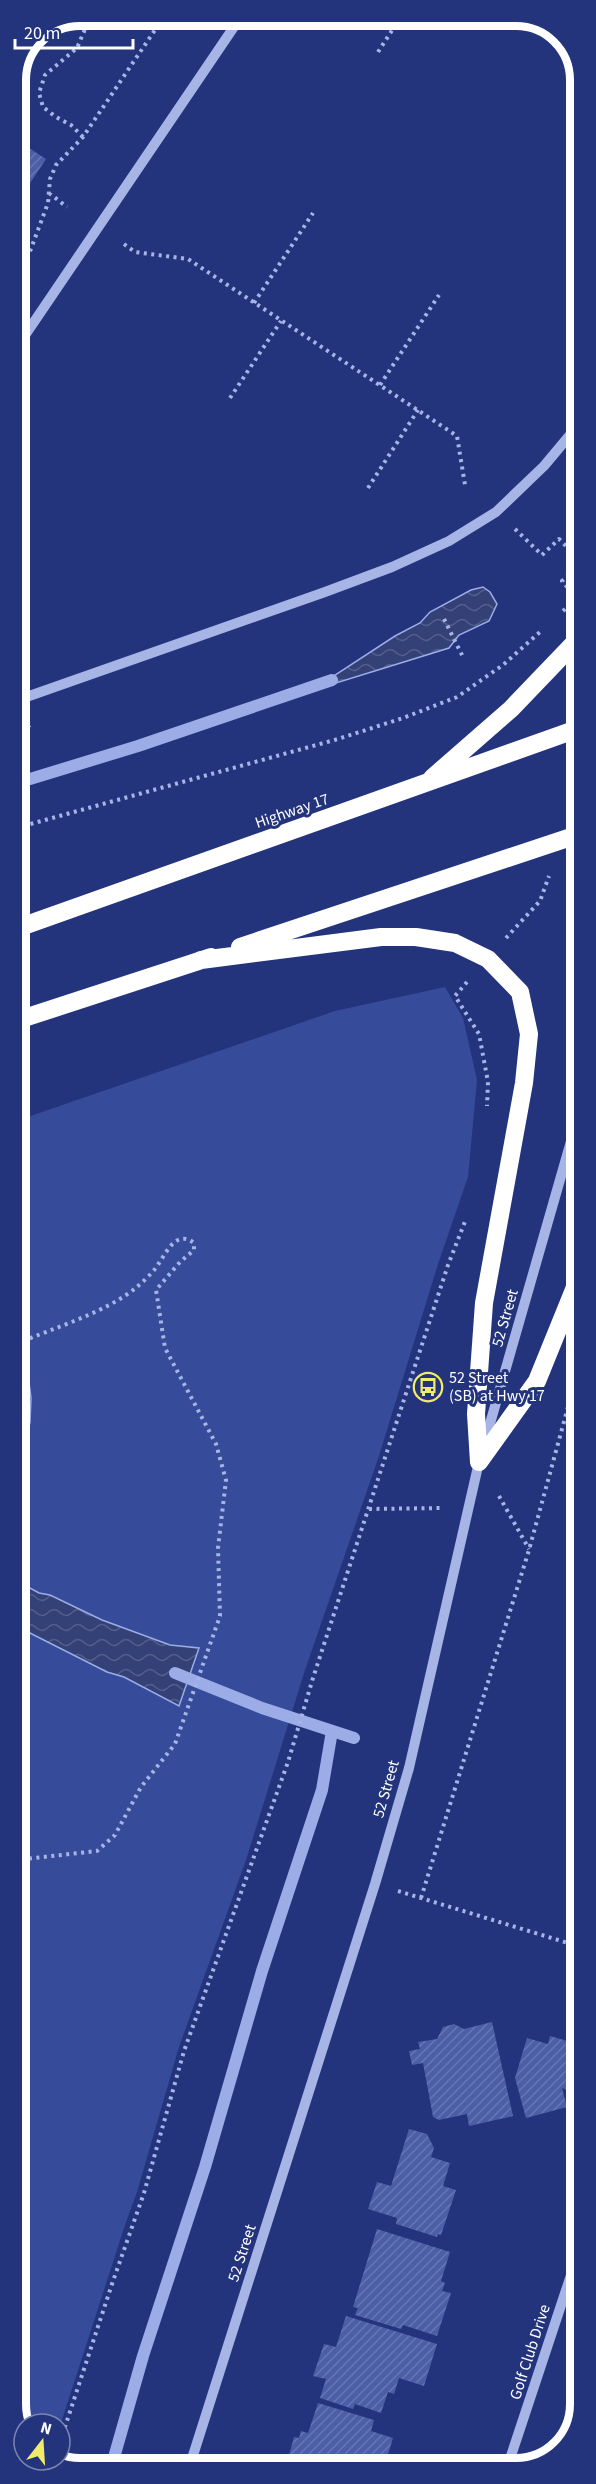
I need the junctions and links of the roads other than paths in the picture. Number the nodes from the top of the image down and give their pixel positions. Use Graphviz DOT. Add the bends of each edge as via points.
graph roads {
  1 [pos="235,26"];
  2 [pos="26,334"];
  3 [pos="570,435"];
  4 [pos="570,647"];
  5 [pos="26,697"];
  6 [pos="570,732"];
  7 [pos="423,785"];
  8 [pos="570,837"];
  9 [pos="26,925"];
  10 [pos="201,960"];
  11 [pos="26,1017"];
  12 [pos="570,1145"];
  13 [pos="570,1300"];
  14 [pos="479,1462"];
  15 [pos="570,2278"];
  16 [pos="192,2458"];
  17 [pos="510,2458"];
  1 -- 2 [label="street"];
  3 -- 5 [label="street" via="496,512 449,541 325,592"];
  4 -- 7 [label="highway" via="511,709"];
  6 -- 7 [label="highway, Highway 17"];
  7 -- 9 [label="highway, Highway 17"];
  8 -- 10 [label="highway"];
  10 -- 11 [label="highway"];
  10 -- 14 [label="highway" via="381,937 416,937 455,943 488,959 520,992 529,1035 524,1083 484,1303 476,1414"];
  12 -- 14 [label="street, 52 Street"];
  13 -- 14 [label="highway" via="537,1381"];
  14 -- 16 [label="street, 52 Street" via="409,1768"];
  15 -- 17 [label="street, Golf Club Drive"];
}
